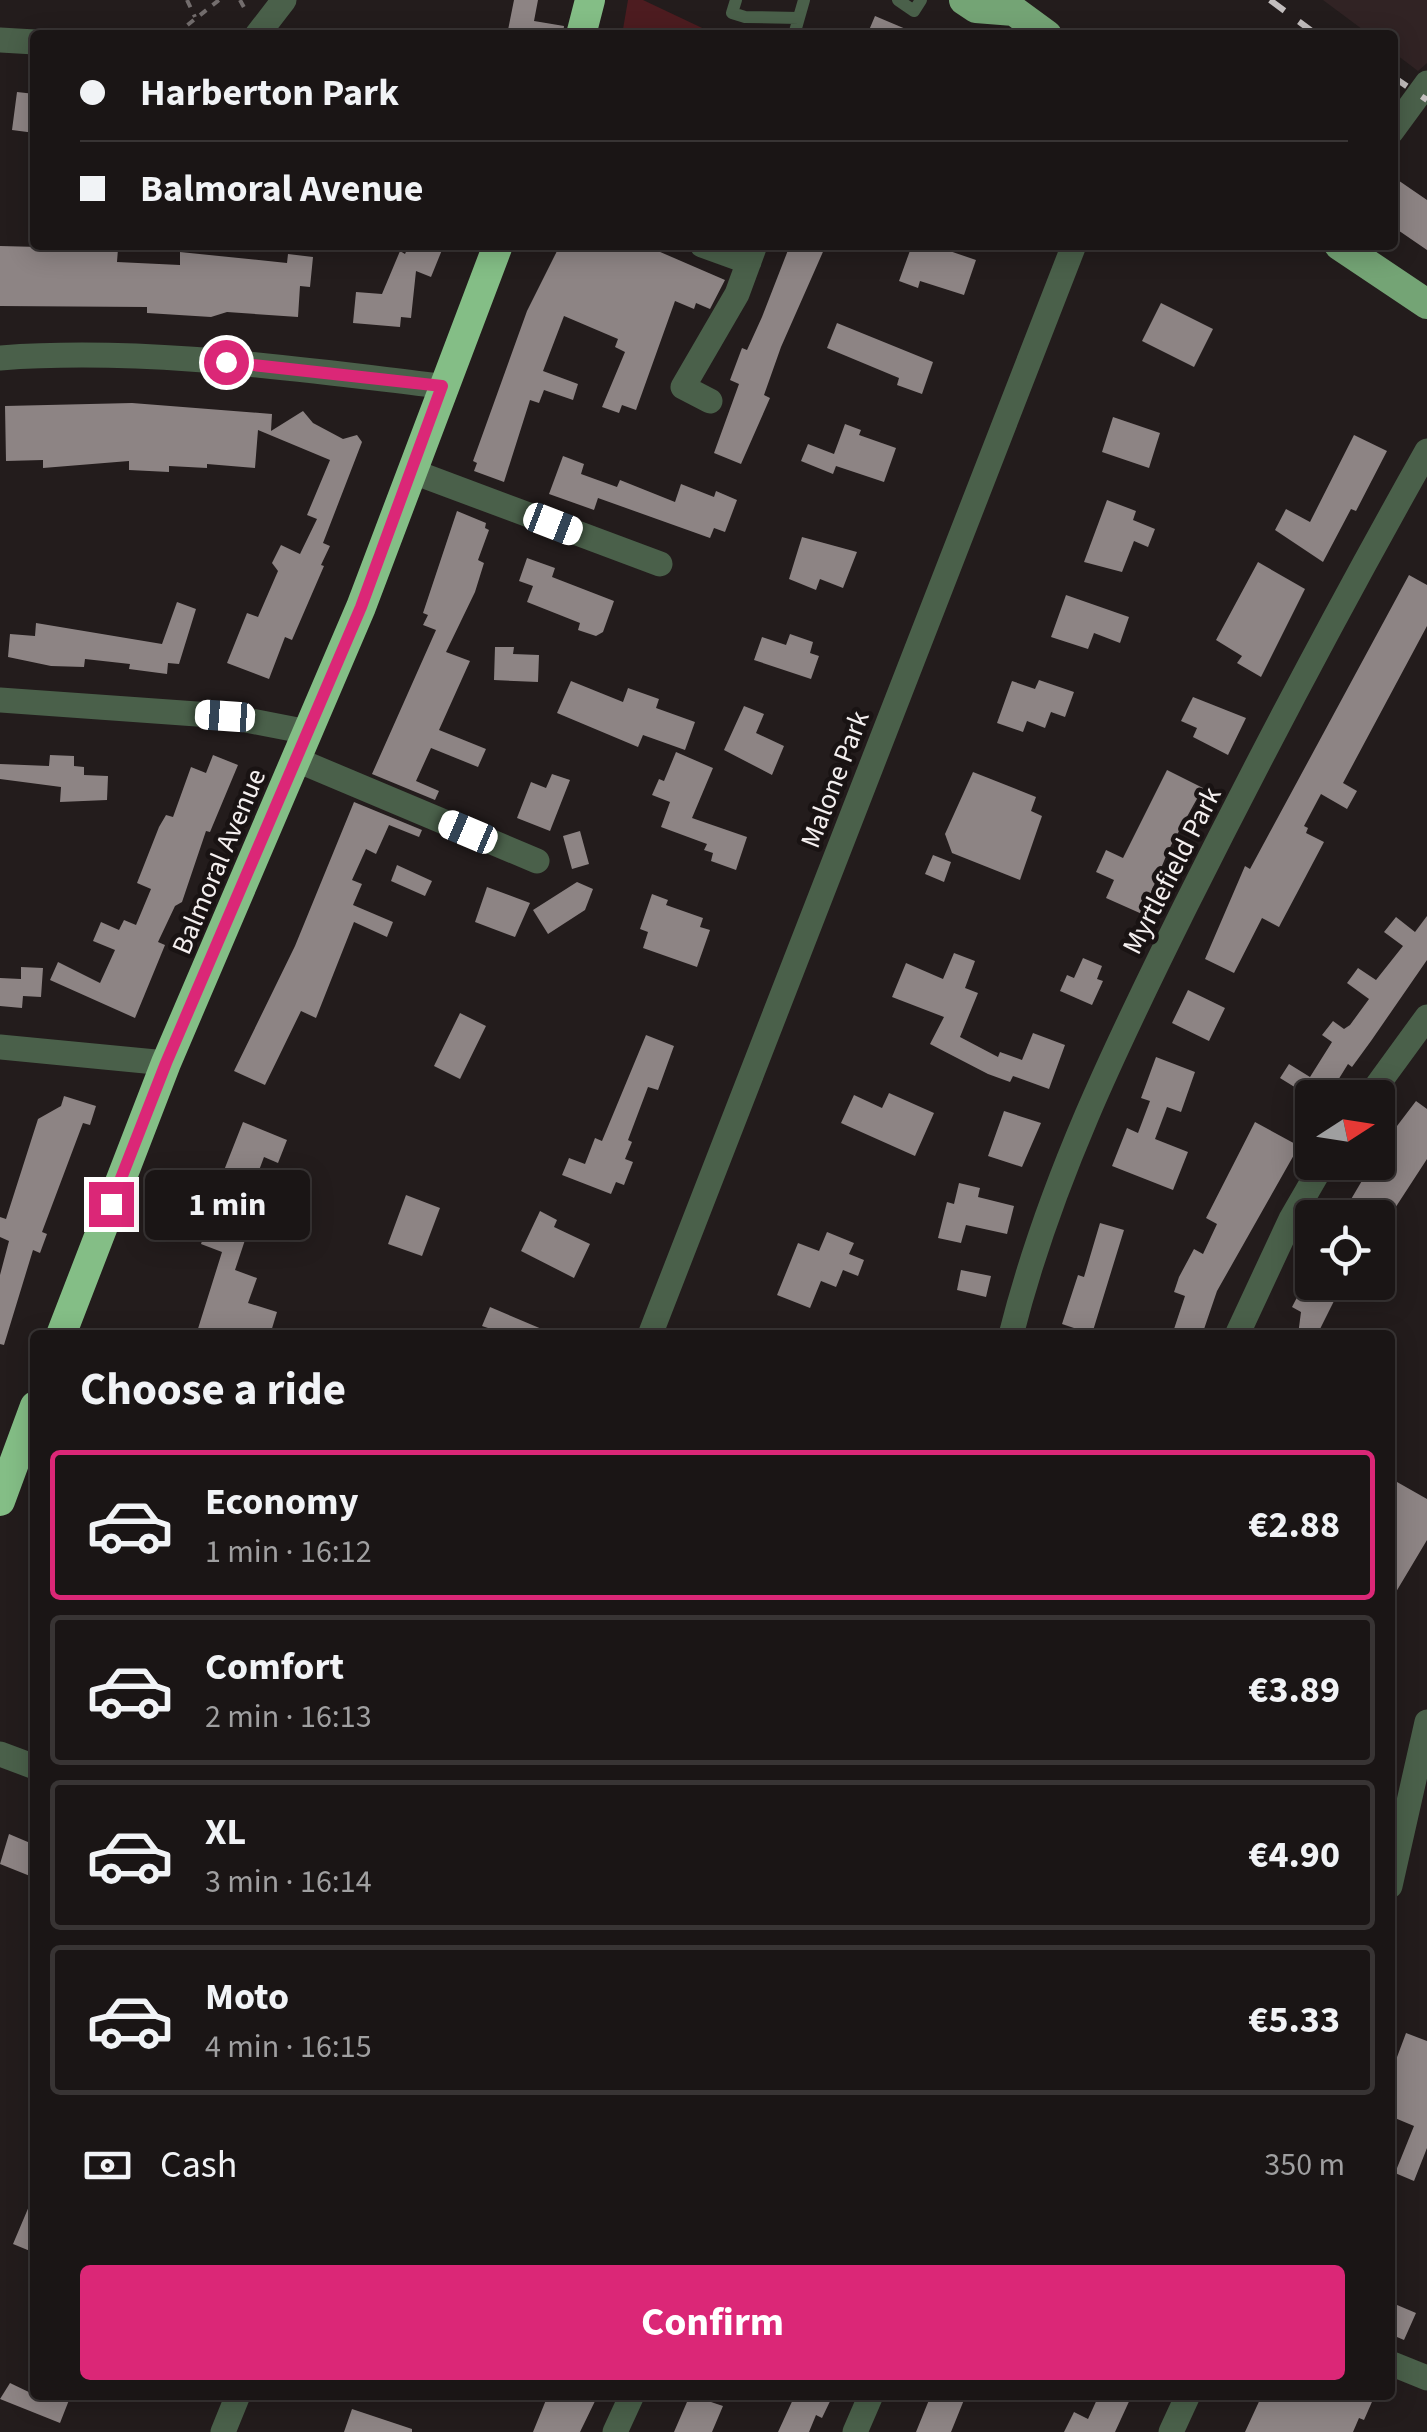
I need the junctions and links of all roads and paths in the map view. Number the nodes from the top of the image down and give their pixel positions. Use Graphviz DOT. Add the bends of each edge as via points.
graph roads {
  1 [pos="187,0"];
  2 [pos="219,0"];
  3 [pos="284,0"];
  4 [pos="590,0"];
  5 [pos="736,0"];
  6 [pos="804,0"];
  7 [pos="898,0"];
  8 [pos="921,0"];
  9 [pos="964,0"];
  10 [pos="1006,6"];
  11 [pos="195,17"];
  12 [pos="799,18"];
  13 [pos="180,30"];
  14 [pos="261,30"];
  15 [pos="582,30"];
  16 [pos="795,30"];
  17 [pos="1040,30"];
  18 [pos="0,40"];
  19 [pos="30,42"];
  20 [pos="1427,83"];
  21 [pos="1398,123"];
  22 [pos="496,250"];
  23 [pos="1072,250"];
  24 [pos="1346,250"];
  25 [pos="752,253"];
  26 [pos="1427,304"];
  27 [pos="0,358"];
  28 [pos="442,386"];
  29 [pos="710,401"];
  30 [pos="1427,450"];
  31 [pos="410,470"];
  32 [pos="660,564"];
  33 [pos="0,700"];
  34 [pos="302,746"];
  35 [pos="537,861"];
  36 [pos="1427,1017"];
  37 [pos="0,1047"];
  38 [pos="166,1063"];
  39 [pos="1381,1080"];
  40 [pos="1314,1180"];
  41 [pos="63,1330"];
  42 [pos="652,1330"];
  43 [pos="1014,1330"];
  44 [pos="1239,1330"];
  45 [pos="30,1417"];
  46 [pos="5,1470"];
  47 [pos="0,1501"];
  48 [pos="1427,1722"];
  49 [pos="0,1754"];
  50 [pos="30,1765"];
  51 [pos="1395,1864"];
  52 [pos="1395,2364"];
  53 [pos="1427,2378"];
  54 [pos="236,2400"];
  55 [pos="630,2400"];
  56 [pos="869,2400"];
  57 [pos="1186,2400"];
  58 [pos="223,2432"];
  59 [pos="616,2432"];
  60 [pos="854,2432"];
  61 [pos="1170,2432"];
  1 -- 11 [label="path"];
  2 -- 11 [label="path"];
  3 -- 14 [label="street"];
  4 -- 15 [label="highway"];
  5 -- 12 [label="lane" via="732,12 746,18"];
  6 -- 12 [label="lane"];
  7 -- 8 [label="lane" via="914,12"];
  9 -- 10 [label="main road" via="976,8"];
  10 -- 17 [label="main road"];
  11 -- 13 [label="path"];
  12 -- 16 [label="lane"];
  18 -- 19 [label="street"];
  20 -- 21 [label="street"];
  22 -- 28 [label="highway, Balmoral Avenue"];
  23 -- 42 [label="street, Malone Park"];
  24 -- 26 [label="main road"];
  25 -- 29 [label="street" via="737,294 683,387"];
  27 -- 28 [label="street" via="262,364"];
  28 -- 31 [label="highway, Balmoral Avenue"];
  30 -- 43 [label="street, Myrtlefield Park" via="1238,802 1095,1090 1057,1186"];
  31 -- 32 [label="street"];
  31 -- 34 [label="highway, Balmoral Avenue"];
  33 -- 34 [label="street" via="225,716"];
  34 -- 35 [label="street"];
  34 -- 38 [label="highway, Balmoral Avenue"];
  36 -- 39 [label="street"];
  37 -- 38 [label="street"];
  38 -- 41 [label="highway, Balmoral Avenue"];
  40 -- 44 [label="street"];
  45 -- 46 [label="highway"];
  46 -- 47 [label="highway"];
  48 -- 51 [label="street"];
  49 -- 50 [label="street"];
  52 -- 53 [label="street"];
  54 -- 58 [label="street"];
  55 -- 59 [label="street"];
  56 -- 60 [label="street"];
  57 -- 61 [label="street"];
}
